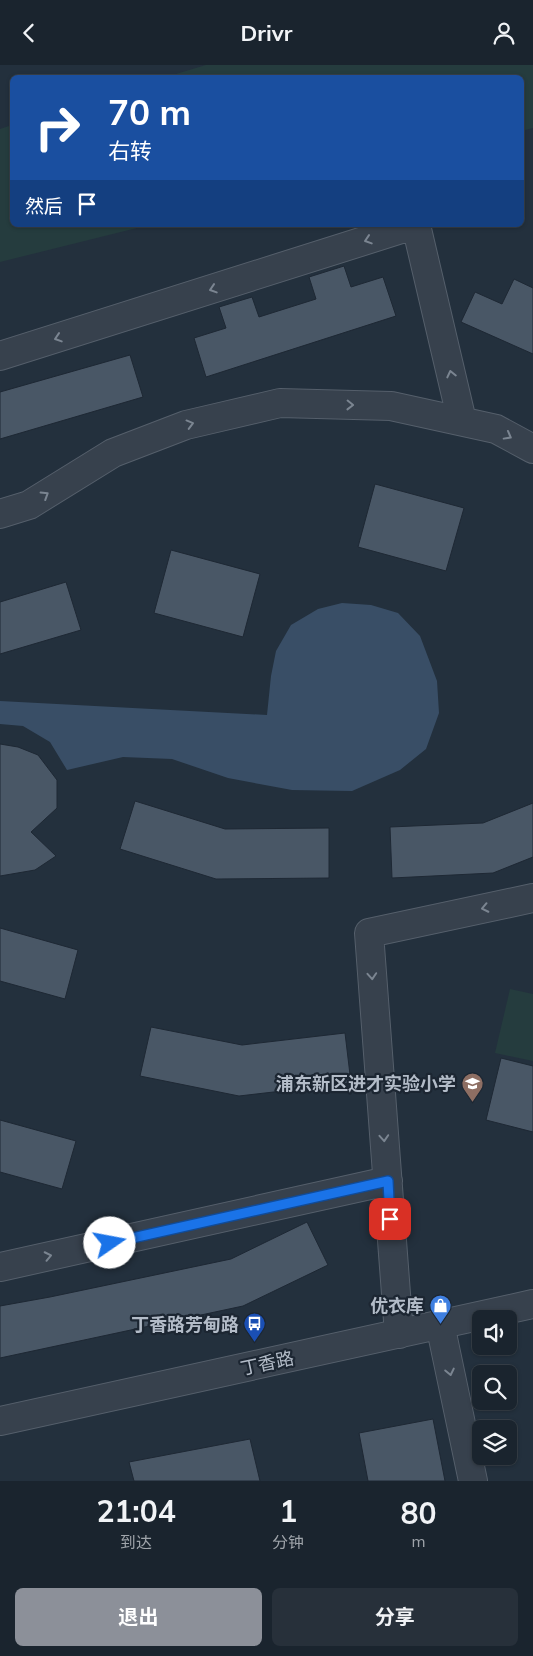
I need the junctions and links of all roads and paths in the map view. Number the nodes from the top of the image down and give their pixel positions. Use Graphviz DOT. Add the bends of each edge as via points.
graph roads {
  1 [pos="409,227"];
  2 [pos="415,227"];
  3 [pos="0,356"];
  4 [pos="462,421"];
  5 [pos="533,449"];
  6 [pos="0,514"];
  7 [pos="533,898"];
  8 [pos="388,1181"];
  9 [pos="0,1267"];
  10 [pos="533,1304"];
  11 [pos="440,1324"];
  12 [pos="399,1334"];
  13 [pos="0,1421"];
  14 [pos="473,1481"];
  1 -- 3 [label="street, one-way"];
  4 -- 2 [label="street, one-way"];
  4 -- 5 [label="street, one-way" via="496,429"];
  6 -- 4 [label="street, one-way" via="29,505 113,453 186,425 280,403 391,406"];
  7 -- 8 [label="street, one-way" via="369,933"];
  9 -- 8 [label="street, one-way"];
  8 -- 12 [label="street"];
  10 -- 11 [label="street, 丁香路"];
  11 -- 12 [label="street, 丁香路"];
  11 -- 14 [label="street, one-way"];
  12 -- 13 [label="street, 丁香路"];
}
